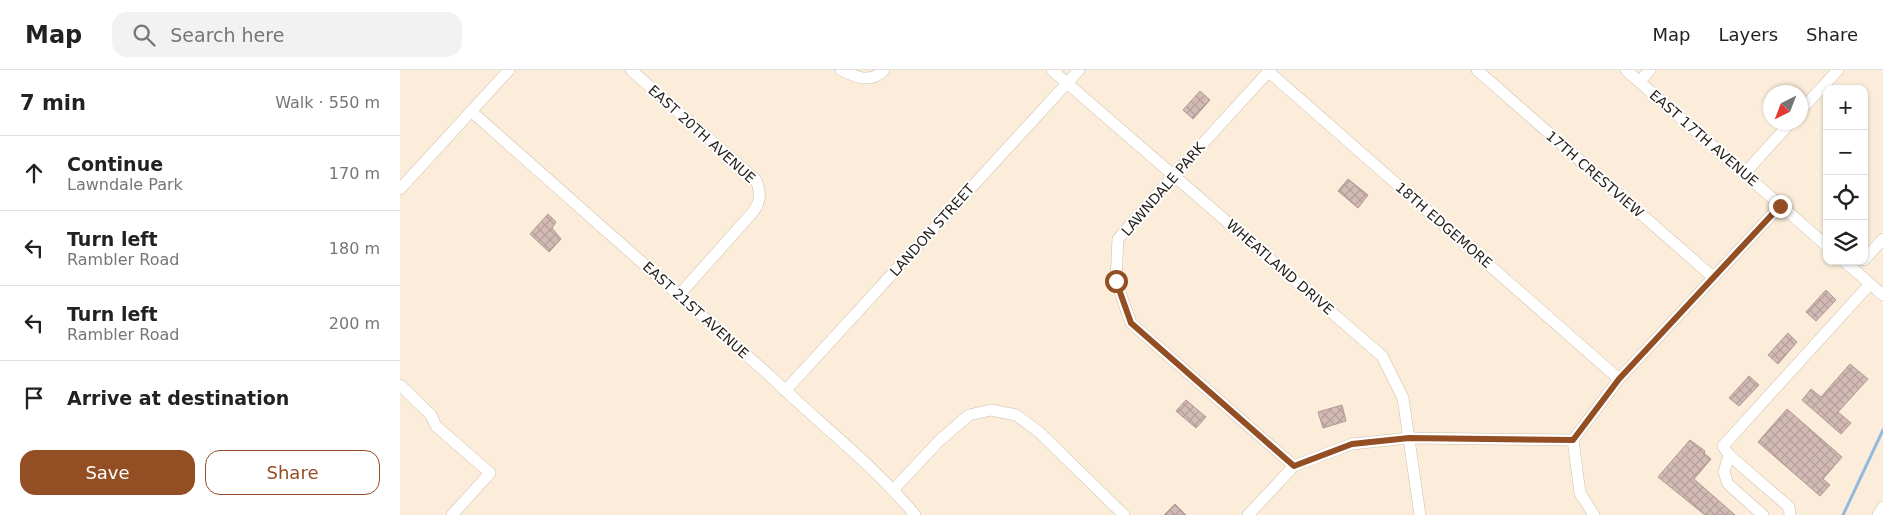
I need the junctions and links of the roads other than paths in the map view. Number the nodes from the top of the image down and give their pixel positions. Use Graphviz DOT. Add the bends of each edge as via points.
graph roads {
  1 [pos="509,70"];
  2 [pos="631,70"];
  3 [pos="841,70"];
  4 [pos="884,70"];
  5 [pos="1052,70"];
  6 [pos="1079,70"];
  7 [pos="1477,70"];
  8 [pos="1626,70"];
  9 [pos="1650,70"];
  10 [pos="1838,70"];
  11 [pos="1270,71"];
  12 [pos="1640,82"];
  13 [pos="1067,83"];
  14 [pos="1808,103"];
  15 [pos="472,111"];
  16 [pos="1783,130"];
  17 [pos="1744,174"];
  18 [pos="1174,175"];
  19 [pos="400,190"];
  20 [pos="1780,206"];
  21 [pos="1883,239"];
  22 [pos="1823,243"];
  23 [pos="1868,256"];
  24 [pos="1849,265"];
  25 [pos="1860,265"];
  26 [pos="1855,270"];
  27 [pos="1714,278"];
  28 [pos="1870,284"];
  29 [pos="679,294"];
  30 [pos="1883,295"];
  31 [pos="1619,379"];
  32 [pos="400,385"];
  33 [pos="785,391"];
  34 [pos="1409,438"];
  35 [pos="1573,440"];
  36 [pos="1730,455"];
  37 [pos="1294,466"];
  38 [pos="894,489"];
  39 [pos="1883,507"];
  40 [pos="452,515"];
  41 [pos="915,515"];
  42 [pos="1124,515"];
  43 [pos="1248,515"];
  44 [pos="1420,515"];
  45 [pos="1594,515"];
  46 [pos="1763,515"];
  47 [pos="1790,515"];
  48 [pos="1878,515"];
  1 -- 15 [label="street"];
  2 -- 29 [label="street, EAST 20TH AVENUE" via="756,180 760,191 758,205 753,212"];
  3 -- 4 [label="street" via="863,79 879,75"];
  5 -- 13 [label="street, WHEATLAND DRIVE"];
  6 -- 13 [label="street, LANDON STREET"];
  7 -- 27 [label="street, 17TH CRESTVIEW"];
  8 -- 12 [label="street, EAST 17TH AVENUE"];
  9 -- 12 [label="street"];
  10 -- 14 [label="street"];
  11 -- 18 [label="street, LAWNDALE PARK"];
  11 -- 31 [label="street, 18TH EDGEMORE"];
  12 -- 17 [label="street, EAST 17TH AVENUE"];
  13 -- 18 [label="street, WHEATLAND DRIVE"];
  13 -- 33 [label="street, LANDON STREET"];
  15 -- 19 [label="street"];
  15 -- 29 [label="street, EAST 21ST AVENUE"];
  16 -- 17 [label="street"];
  17 -- 20 [label="street, EAST 17TH AVENUE"];
  18 -- 34 [label="street, WHEATLAND DRIVE" via="1382,356 1403,398"];
  18 -- 37 [label="street, LAWNDALE PARK" via="1118,239 1116,281 1131,323"];
  20 -- 22 [label="street, EAST 17TH AVENUE"];
  20 -- 27 [label="street"];
  21 -- 23 [label="street"];
  24 -- 26 [label="street"];
  25 -- 26 [label="street"];
  26 -- 28 [label="street"];
  27 -- 31 [label="street"];
  28 -- 30 [label="street"];
  28 -- 36 [label="street" via="1723,446"];
  29 -- 33 [label="street, EAST 21ST AVENUE"];
  31 -- 35 [label="street"];
  32 -- 40 [label="street" via="431,415 436,426 490,473"];
  33 -- 38 [label="street, EAST 21ST AVENUE"];
  34 -- 35 [label="street"];
  34 -- 37 [label="street" via="1352,444"];
  34 -- 44 [label="street, WHEATLAND DRIVE"];
  35 -- 45 [label="street" via="1580,493"];
  36 -- 46 [label="street" via="1724,472 1728,484"];
  36 -- 47 [label="street" via="1790,507"];
  37 -- 43 [label="street"];
  38 -- 41 [label="street, EAST 21ST AVENUE"];
  38 -- 42 [label="street" via="969,414 991,410 1016,415 1040,432"];
  39 -- 48 [label="street"];
}
